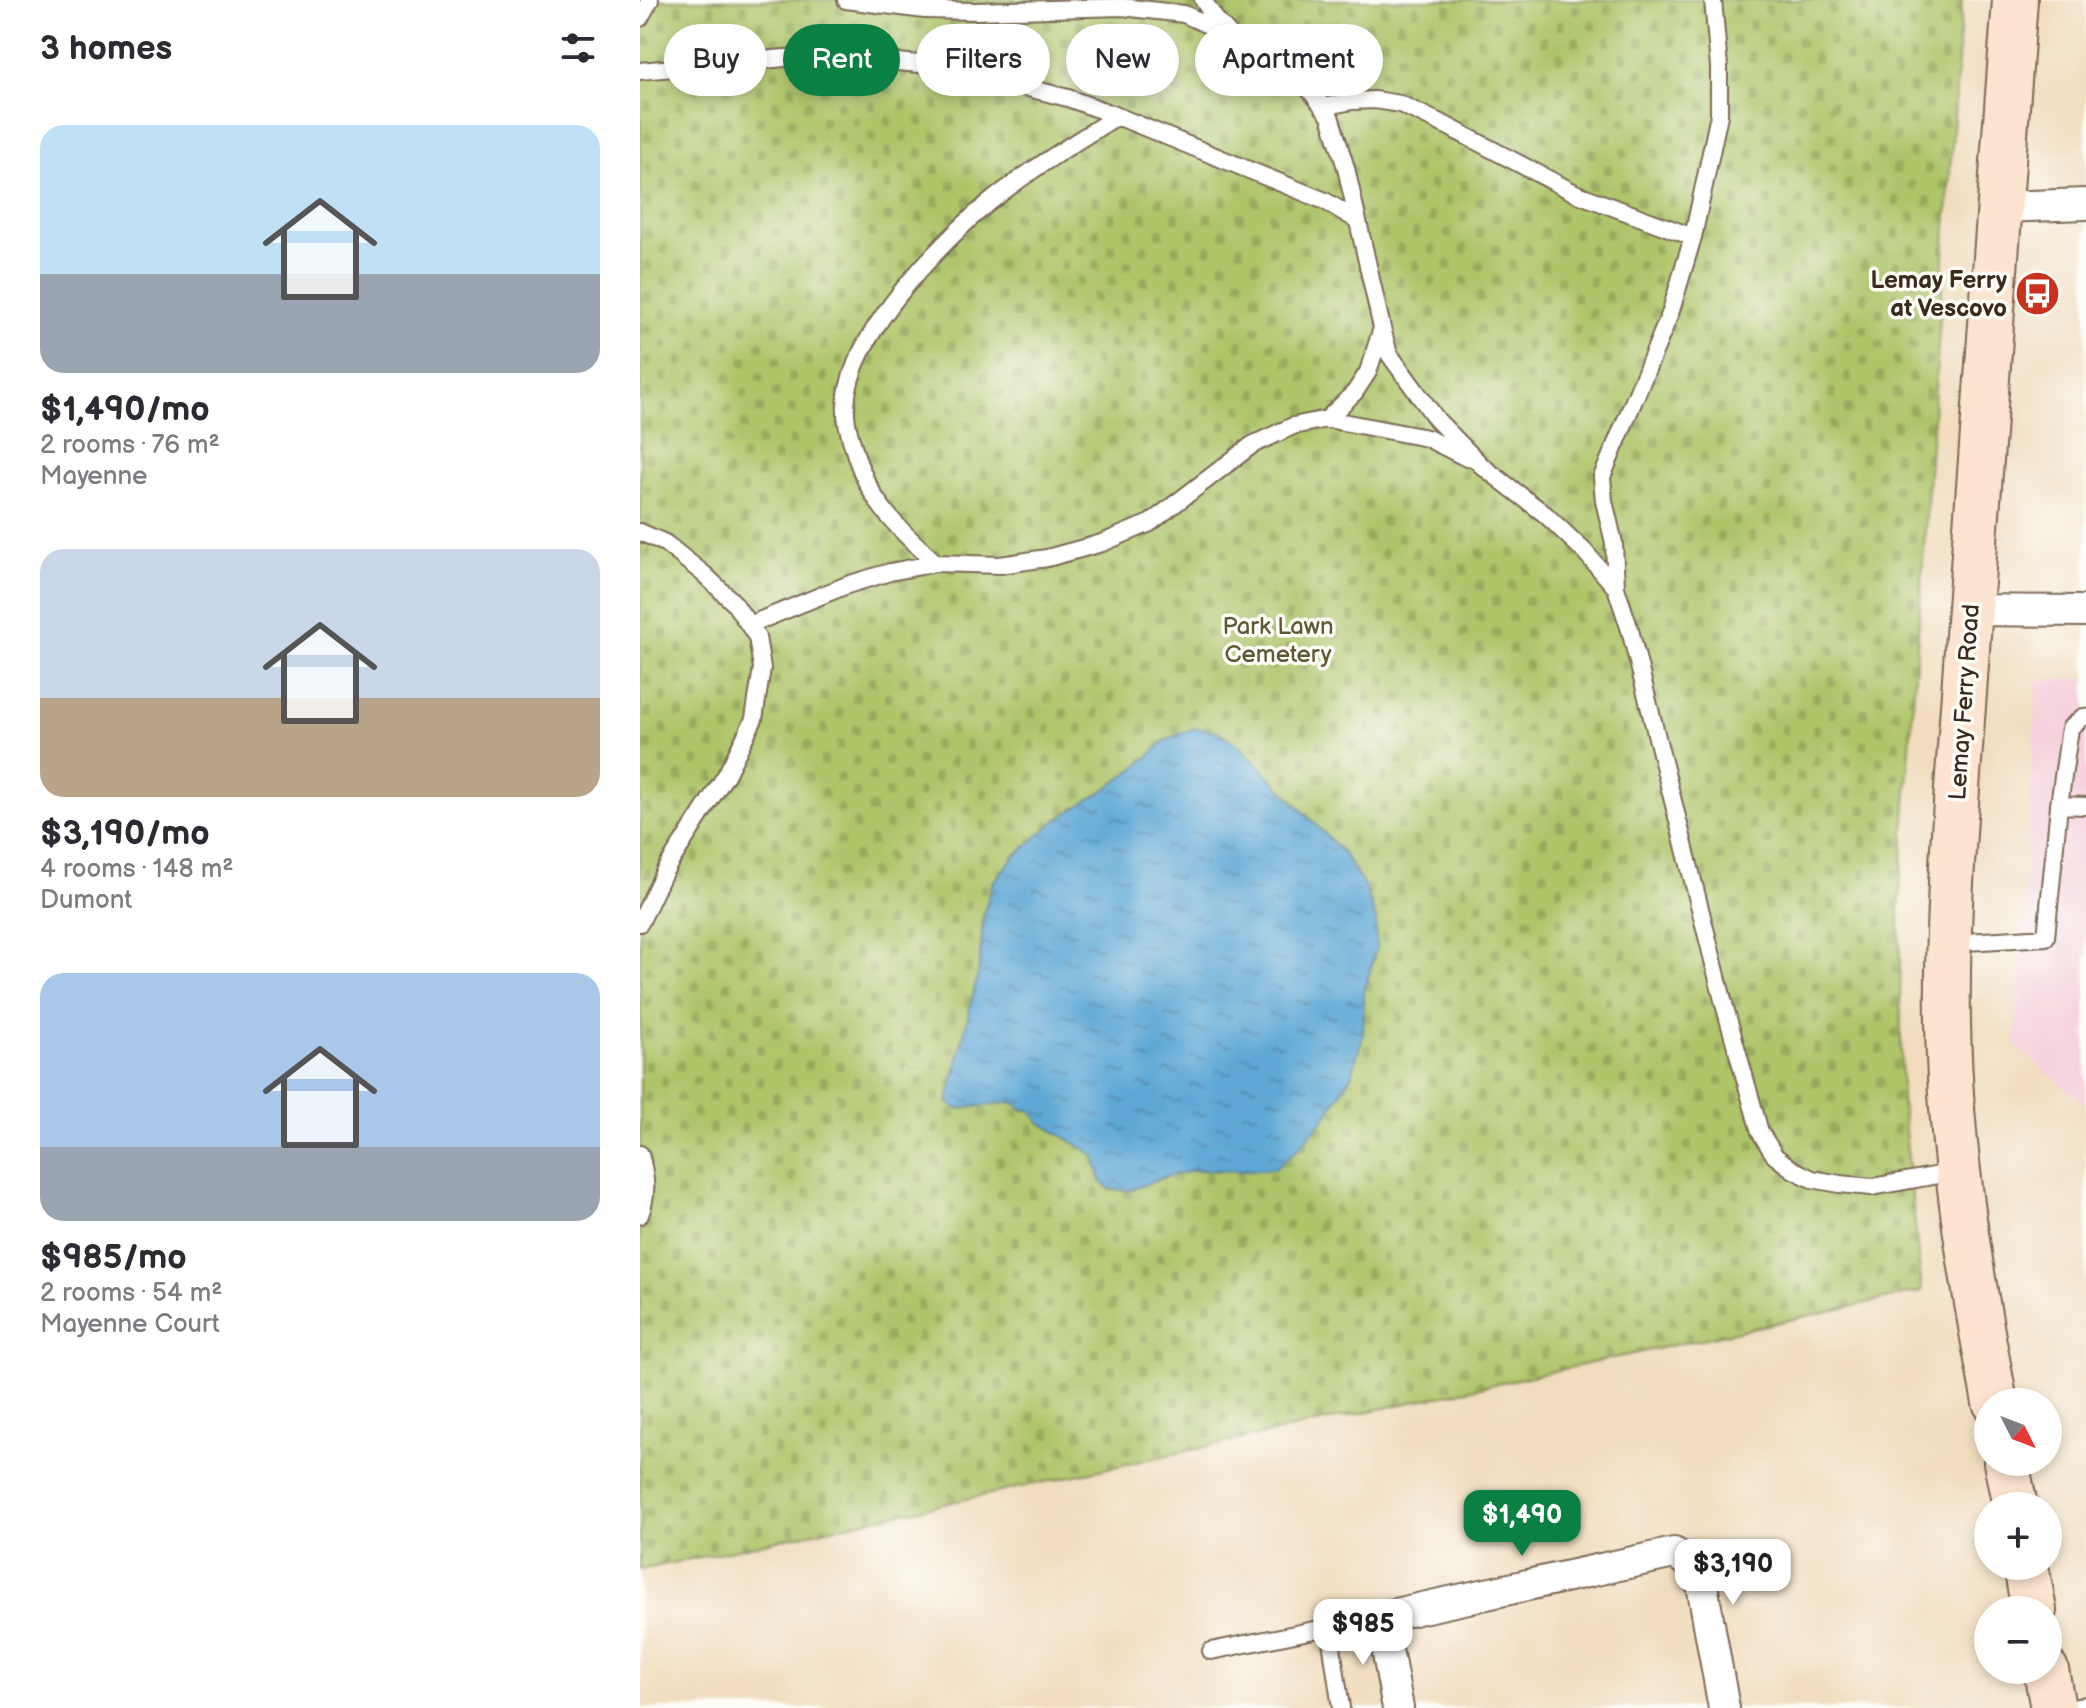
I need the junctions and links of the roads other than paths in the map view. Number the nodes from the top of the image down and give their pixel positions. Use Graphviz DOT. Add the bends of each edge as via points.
graph roads {
  1 [pos="650,0"];
  2 [pos="846,0"];
  3 [pos="1203,0"];
  4 [pos="1713,0"];
  5 [pos="2015,0"];
  6 [pos="640,18"];
  7 [pos="1206,24"];
  8 [pos="1220,24"];
  9 [pos="640,71"];
  10 [pos="1315,96"];
  11 [pos="1323,107"];
  12 [pos="1117,116"];
  13 [pos="2086,204"];
  14 [pos="2000,207"];
  15 [pos="1357,220"];
  16 [pos="1693,237"];
  17 [pos="1382,328"];
  18 [pos="1327,419"];
  19 [pos="1482,466"];
  20 [pos="640,532"];
  21 [pos="936,563"];
  22 [pos="1616,588"];
  23 [pos="1970,610"];
  24 [pos="2086,611"];
  25 [pos="749,625"];
  26 [pos="2086,717"];
  27 [pos="2059,805"];
  28 [pos="2086,806"];
  29 [pos="640,923"];
  30 [pos="1949,943"];
  31 [pos="640,1154"];
  32 [pos="1957,1172"];
  33 [pos="640,1215"];
  34 [pos="1992,1388"];
  35 [pos="1381,1617"];
  36 [pos="1329,1627"];
  37 [pos="1211,1651"];
  38 [pos="2049,1684"];
  39 [pos="2086,1705"];
  40 [pos="1341,1708"];
  41 [pos="1398,1708"];
  42 [pos="1724,1708"];
  43 [pos="2053,1708"];
  44 [pos="2074,1708"];
  1 -- 6 [label="lane"];
  2 -- 7 [label="lane" via="925,10 1122,7 1184,14"];
  3 -- 8 [label="lane"];
  4 -- 16 [label="lane" via="1719,115"];
  5 -- 14 [label="main road, Lemay Ferry Road"];
  9 -- 12 [label="lane" via="785,58 893,60 993,79"];
  10 -- 11 [label="lane"];
  11 -- 15 [label="lane" via="1338,142"];
  11 -- 16 [label="lane" via="1375,100 1400,104 1575,193"];
  12 -- 15 [label="lane" via="1325,201"];
  12 -- 21 [label="lane" via="973,216 917,271 875,325 855,366 846,405 860,471 881,508"];
  13 -- 14 [label="street"];
  14 -- 23 [label="main road, Lemay Ferry Road"];
  15 -- 17 [label="lane"];
  16 -- 22 [label="lane" via="1670,314 1602,477"];
  17 -- 18 [label="lane" via="1368,372"];
  17 -- 19 [label="lane" via="1389,354 1410,385"];
  18 -- 19 [label="lane" via="1427,438"];
  18 -- 21 [label="lane" via="1293,426 1252,445 1150,523 1102,543 1000,565"];
  19 -- 22 [label="lane" via="1546,515"];
  20 -- 25 [label="lane" via="665,543 705,575"];
  21 -- 25 [label="lane" via="847,585"];
  22 -- 32 [label="lane" via="1760,1132 1775,1156 1812,1179 1872,1187"];
  23 -- 24 [label="street"];
  23 -- 30 [label="main road, Lemay Ferry Road"];
  25 -- 29 [label="lane" via="757,637 762,668 754,719"];
  26 -- 27 [label="lane" via="2070,728"];
  27 -- 28 [label="lane"];
  27 -- 30 [label="lane" via="2046,937"];
  30 -- 32 [label="main road, Lemay Ferry Road"];
  31 -- 33 [label="lane" via="646,1177"];
  32 -- 34 [label="main road, Lemay Ferry Road"];
  35 -- 36 [label="lane"];
  35 -- 41 [label="street"];
  35 -- 42 [label="street" via="1674,1553 1699,1568"];
  36 -- 37 [label="lane"];
  36 -- 40 [label="lane"];
  38 -- 43 [label="main road"];
  39 -- 44 [label="lane"];
}
